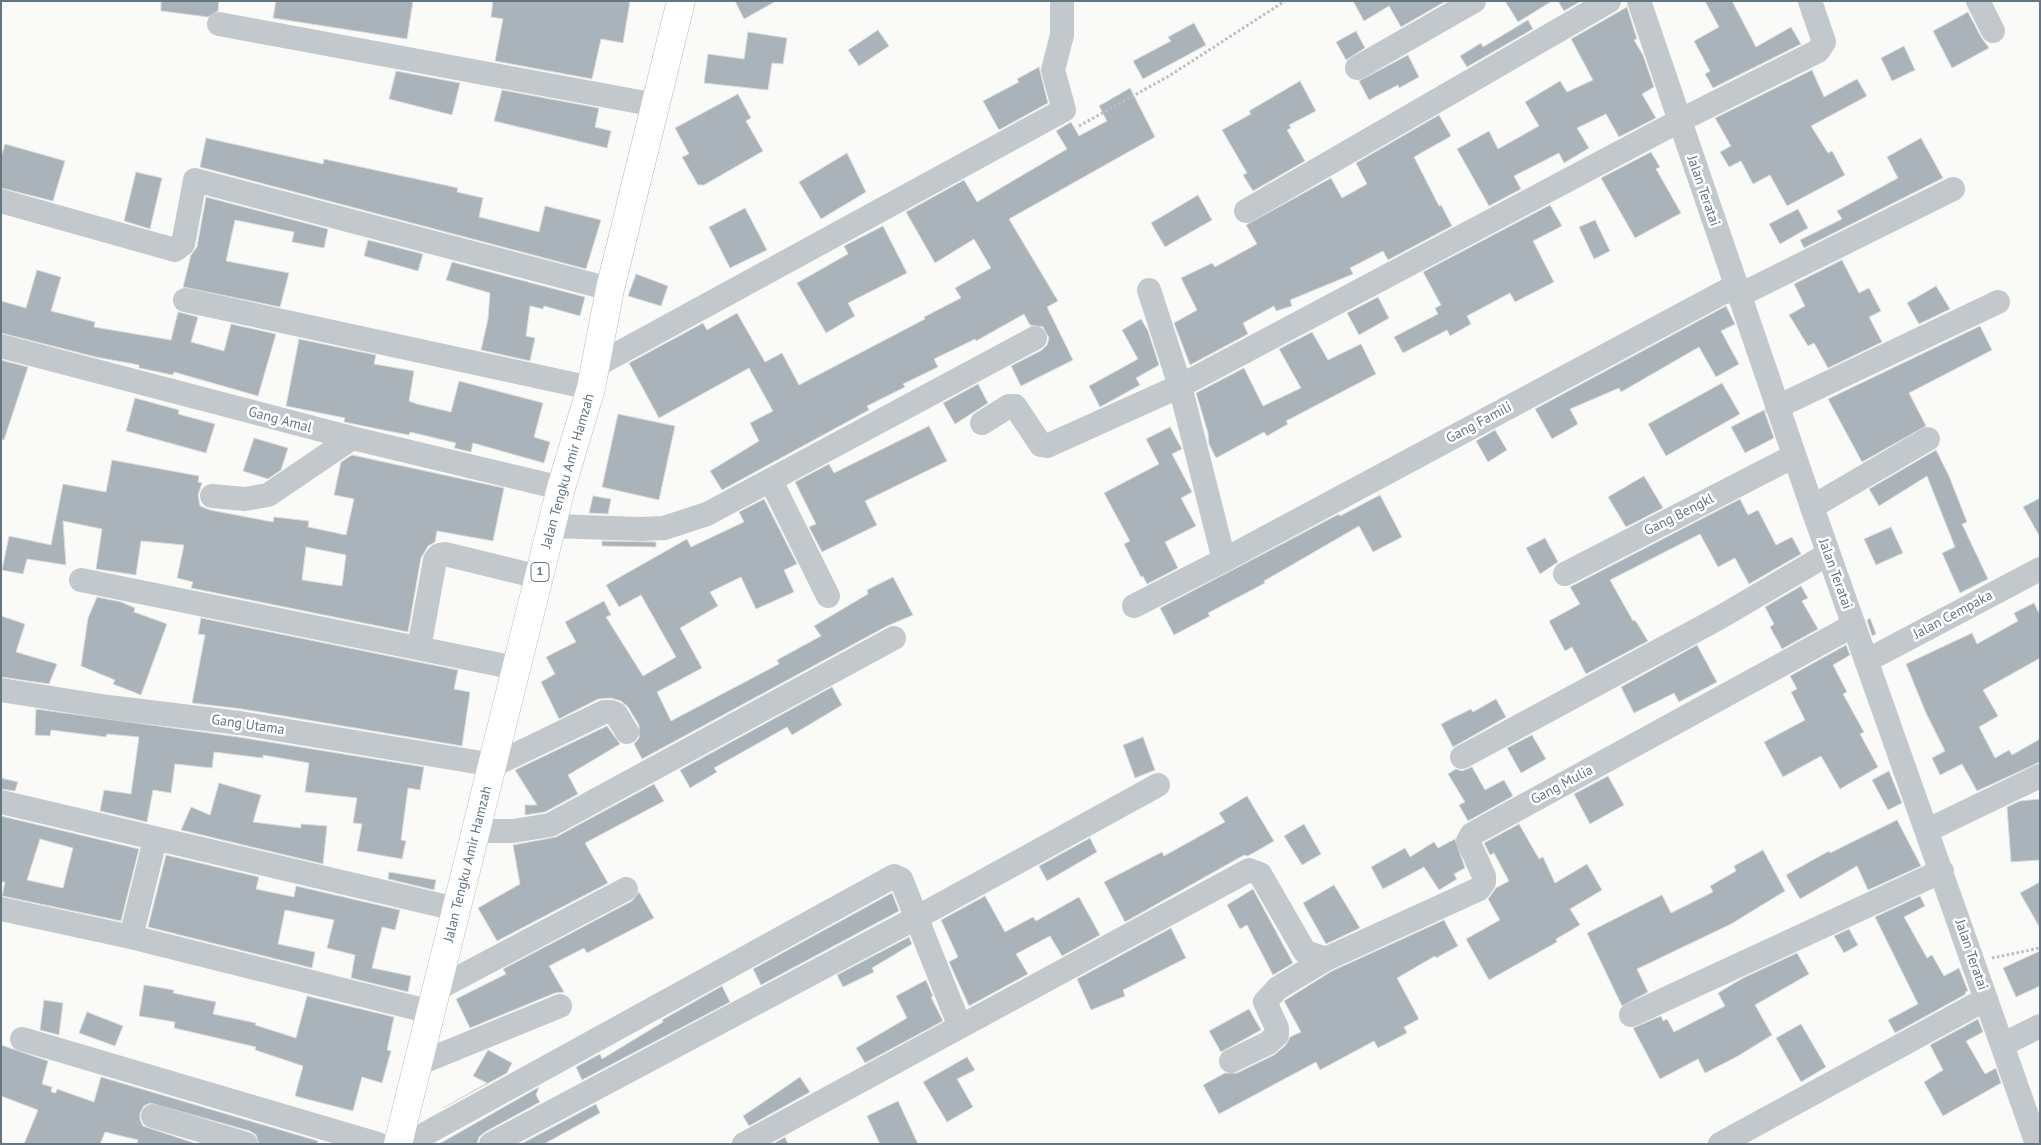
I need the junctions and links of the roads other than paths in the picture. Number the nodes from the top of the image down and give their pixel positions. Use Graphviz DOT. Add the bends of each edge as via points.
graph roads {
  1 [pos="681,1"];
  2 [pos="1062,1"];
  3 [pos="1474,1"];
  4 [pos="1609,1"];
  5 [pos="1639,1"];
  6 [pos="1810,1"];
  7 [pos="1978,1"];
  8 [pos="219,24"];
  9 [pos="1993,31"];
  10 [pos="1357,68"];
  11 [pos="656,105"];
  12 [pos="1680,121"];
  13 [pos="1953,189"];
  14 [pos="1,201"];
  15 [pos="1246,211"];
  16 [pos="610,289"];
  17 [pos="1149,290"];
  18 [pos="1737,291"];
  19 [pos="185,300"];
  20 [pos="1998,302"];
  21 [pos="1035,338"];
  22 [pos="1,346"];
  23 [pos="594,377"];
  24 [pos="1180,386"];
  25 [pos="1777,407"];
  26 [pos="982,423"];
  27 [pos="352,438"];
  28 [pos="1928,440"];
  29 [pos="1794,456"];
  30 [pos="771,481"];
  31 [pos="561,488"];
  32 [pos="212,496"];
  33 [pos="1812,508"];
  34 [pos="552,526"];
  35 [pos="1828,554"];
  36 [pos="1224,560"];
  37 [pos="2040,569"];
  38 [pos="1565,574"];
  39 [pos="539,577"];
  40 [pos="81,580"];
  41 [pos="828,596"];
  42 [pos="1134,606"];
  43 [pos="1854,625"];
  44 [pos="894,638"];
  45 [pos="419,648"];
  46 [pos="1866,661"];
  47 [pos="516,668"];
  48 [pos="1,690"];
  49 [pos="627,732"];
  50 [pos="1462,757"];
  51 [pos="494,765"];
  52 [pos="2040,776"];
  53 [pos="1158,785"];
  54 [pos="1,802"];
  55 [pos="1928,830"];
  56 [pos="476,831"];
  57 [pos="155,840"];
  58 [pos="1942,871"];
  59 [pos="626,889"];
  60 [pos="1,909"];
  61 [pos="456,909"];
  62 [pos="916,918"];
  63 [pos="131,937"];
  64 [pos="1326,959"];
  65 [pos="1986,999"];
  66 [pos="434,1000"];
  67 [pos="560,1006"];
  68 [pos="1631,1015"];
  69 [pos="2040,1026"];
  70 [pos="960,1027"];
  71 [pos="22,1039"];
  72 [pos="2002,1045"];
  73 [pos="1231,1061"];
  74 [pos="418,1064"];
  75 [pos="153,1116"];
  76 [pos="246,1144"];
  77 [pos="378,1144"];
  78 [pos="398,1144"];
  79 [pos="407,1144"];
  80 [pos="491,1144"];
  81 [pos="744,1144"];
  82 [pos="1720,1144"];
  83 [pos="2037,1144"];
  1 -- 11 [label="main road, Jalan Tengku Amir Hamzah / 1"];
  2 -- 23 [label="street" via="1062,35 1053,70 1064,110"];
  3 -- 10 [label="street"];
  4 -- 15 [label="street"];
  5 -- 12 [label="street, Jalan Teratai"];
  6 -- 12 [label="street" via="1824,42 1818,51"];
  7 -- 9 [label="street"];
  8 -- 11 [label="street"];
  11 -- 16 [label="main road, Jalan Tengku Amir Hamzah / 1"];
  12 -- 18 [label="street, Jalan Teratai"];
  12 -- 24 [label="street"];
  13 -- 18 [label="street, Gang Famili"];
  14 -- 16 [label="street" via="175,250 183,244 194,180"];
  16 -- 23 [label="main road, Jalan Tengku Amir Hamzah / 1"];
  17 -- 24 [label="street"];
  18 -- 25 [label="street, Jalan Teratai"];
  18 -- 36 [label="street, Gang Famili"];
  19 -- 23 [label="street"];
  20 -- 25 [label="street"];
  21 -- 30 [label="street"];
  22 -- 27 [label="street, Gang Amal"];
  23 -- 31 [label="main road, Jalan Tengku Amir Hamzah / 1"];
  24 -- 26 [label="street" via="1047,446 1041,445 1015,406 1009,406"];
  24 -- 36 [label="street"];
  25 -- 29 [label="street, Jalan Teratai"];
  27 -- 31 [label="street, Gang Amal"];
  27 -- 32 [label="street" via="268,495 245,499"];
  28 -- 33 [label="street"];
  29 -- 33 [label="street, Jalan Teratai"];
  29 -- 38 [label="street, Gang Bengkl"];
  30 -- 34 [label="street" via="706,514 664,528"];
  30 -- 41 [label="street"];
  31 -- 34 [label="main road, Jalan Tengku Amir Hamzah / 1"];
  33 -- 35 [label="street, Jalan Teratai"];
  34 -- 39 [label="main road, Jalan Tengku Amir Hamzah / 1"];
  35 -- 43 [label="street, Jalan Teratai"];
  35 -- 50 [label="street" via="1719,618"];
  36 -- 42 [label="street, Gang Famili"];
  37 -- 46 [label="street, Jalan Cempaka"];
  39 -- 45 [label="street" via="445,554 439,556 435,560"];
  39 -- 47 [label="main road, Jalan Tengku Amir Hamzah / 1"];
  40 -- 45 [label="street"];
  43 -- 46 [label="street, Jalan Teratai"];
  43 -- 64 [label="street, Gang Mulia" via="1472,834 1468,841 1484,876 1484,882 1478,889"];
  44 -- 56 [label="street" via="550,825 513,831"];
  45 -- 47 [label="street"];
  46 -- 55 [label="street, Jalan Teratai"];
  47 -- 51 [label="main road, Jalan Tengku Amir Hamzah / 1"];
  48 -- 51 [label="street, Gang Utama" via="240,723"];
  49 -- 51 [label="street" via="616,714 604,712"];
  51 -- 56 [label="main road, Jalan Tengku Amir Hamzah / 1"];
  52 -- 55 [label="street"];
  53 -- 62 [label="street"];
  54 -- 57 [label="street"];
  55 -- 58 [label="street, Jalan Teratai"];
  56 -- 61 [label="main road, Jalan Tengku Amir Hamzah / 1"];
  57 -- 61 [label="street"];
  57 -- 63 [label="street"];
  58 -- 65 [label="street, Jalan Teratai"];
  58 -- 68 [label="street"];
  59 -- 66 [label="street"];
  60 -- 63 [label="street"];
  61 -- 66 [label="main road, Jalan Tengku Amir Hamzah / 1"];
  62 -- 70 [label="street"];
  62 -- 79 [label="street" via="901,879 894,876"];
  62 -- 80 [label="street"];
  63 -- 66 [label="street"];
  64 -- 70 [label="street" via="1305,952 1260,874 1249,870"];
  64 -- 73 [label="street" via="1278,988 1265,1002 1277,1035 1268,1043"];
  65 -- 72 [label="street, Jalan Teratai"];
  65 -- 82 [label="street"];
  66 -- 74 [label="main road, Jalan Tengku Amir Hamzah / 1"];
  67 -- 74 [label="street"];
  69 -- 72 [label="street"];
  70 -- 81 [label="street"];
  71 -- 77 [label="street"];
  72 -- 83 [label="street, Jalan Teratai"];
  74 -- 78 [label="main road, Jalan Tengku Amir Hamzah / 1"];
  75 -- 76 [label="street"];
}
